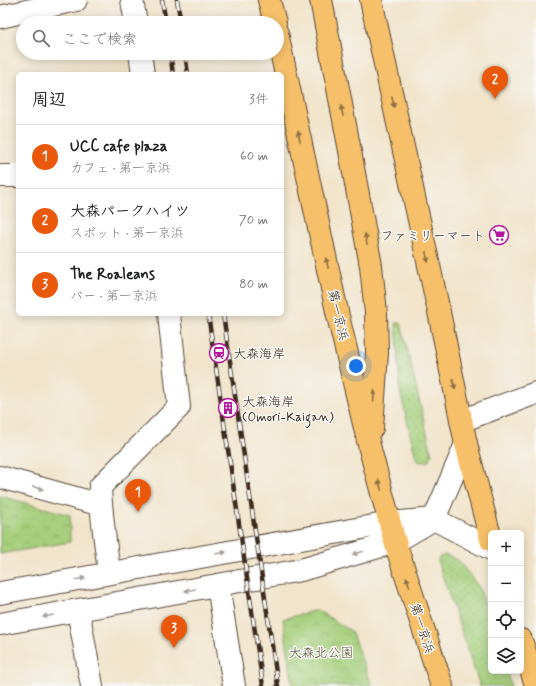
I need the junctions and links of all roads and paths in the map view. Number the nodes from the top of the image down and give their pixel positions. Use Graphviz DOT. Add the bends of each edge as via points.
graph roads {
  1 [pos="76,0"];
  2 [pos="132,0"];
  3 [pos="269,0"];
  4 [pos="371,0"];
  5 [pos="321,1"];
  6 [pos="135,16"];
  7 [pos="273,16"];
  8 [pos="0,17"];
  9 [pos="141,60"];
  10 [pos="283,60"];
  11 [pos="143,72"];
  12 [pos="0,176"];
  13 [pos="16,176"];
  14 [pos="169,316"];
  15 [pos="536,393"];
  16 [pos="461,421"];
  17 [pos="466,444"];
  18 [pos="370,449"];
  19 [pos="0,477"];
  20 [pos="101,505"];
  21 [pos="434,519"];
  22 [pos="488,530"];
  23 [pos="393,532"];
  24 [pos="488,547"];
  25 [pos="109,573"];
  26 [pos="218,585"];
  27 [pos="0,593"];
  28 [pos="78,610"];
  29 [pos="0,624"];
  30 [pos="524,649"];
  31 [pos="92,686"];
  32 [pos="234,686"];
  33 [pos="442,686"];
  34 [pos="536,686"];
  1 -- 8 [label="street"];
  2 -- 6 [label="street"];
  3 -- 7 [label="highway"];
  4 -- 16 [label="highway, one-way"];
  18 -- 5 [label="highway, one-way" via="378,353 376,313 368,251"];
  9 -- 11 [label="street"];
  18 -- 10 [label="highway, 第一京浜, one-way" via="338,316"];
  12 -- 13 [label="street"];
  14 -- 20 [label="street" via="179,407 100,487"];
  15 -- 16 [label="street"];
  16 -- 17 [label="highway"];
  17 -- 21 [label="street"];
  17 -- 22 [label="highway"];
  23 -- 18 [label="highway, 第一京浜, one-way"];
  19 -- 20 [label="street, one-way"];
  20 -- 25 [label="street"];
  21 -- 23 [label="street"];
  21 -- 24 [label="street"];
  25 -- 23 [label="street, one-way"];
  23 -- 26 [label="street, one-way" via="301,570"];
  33 -- 23 [label="highway, 第一京浜, one-way"];
  27 -- 25 [label="street, one-way"];
  26 -- 28 [label="street, one-way"];
  26 -- 32 [label="street"];
  28 -- 29 [label="street, one-way"];
  28 -- 31 [label="street"];
  30 -- 34 [label="highway"];
}
